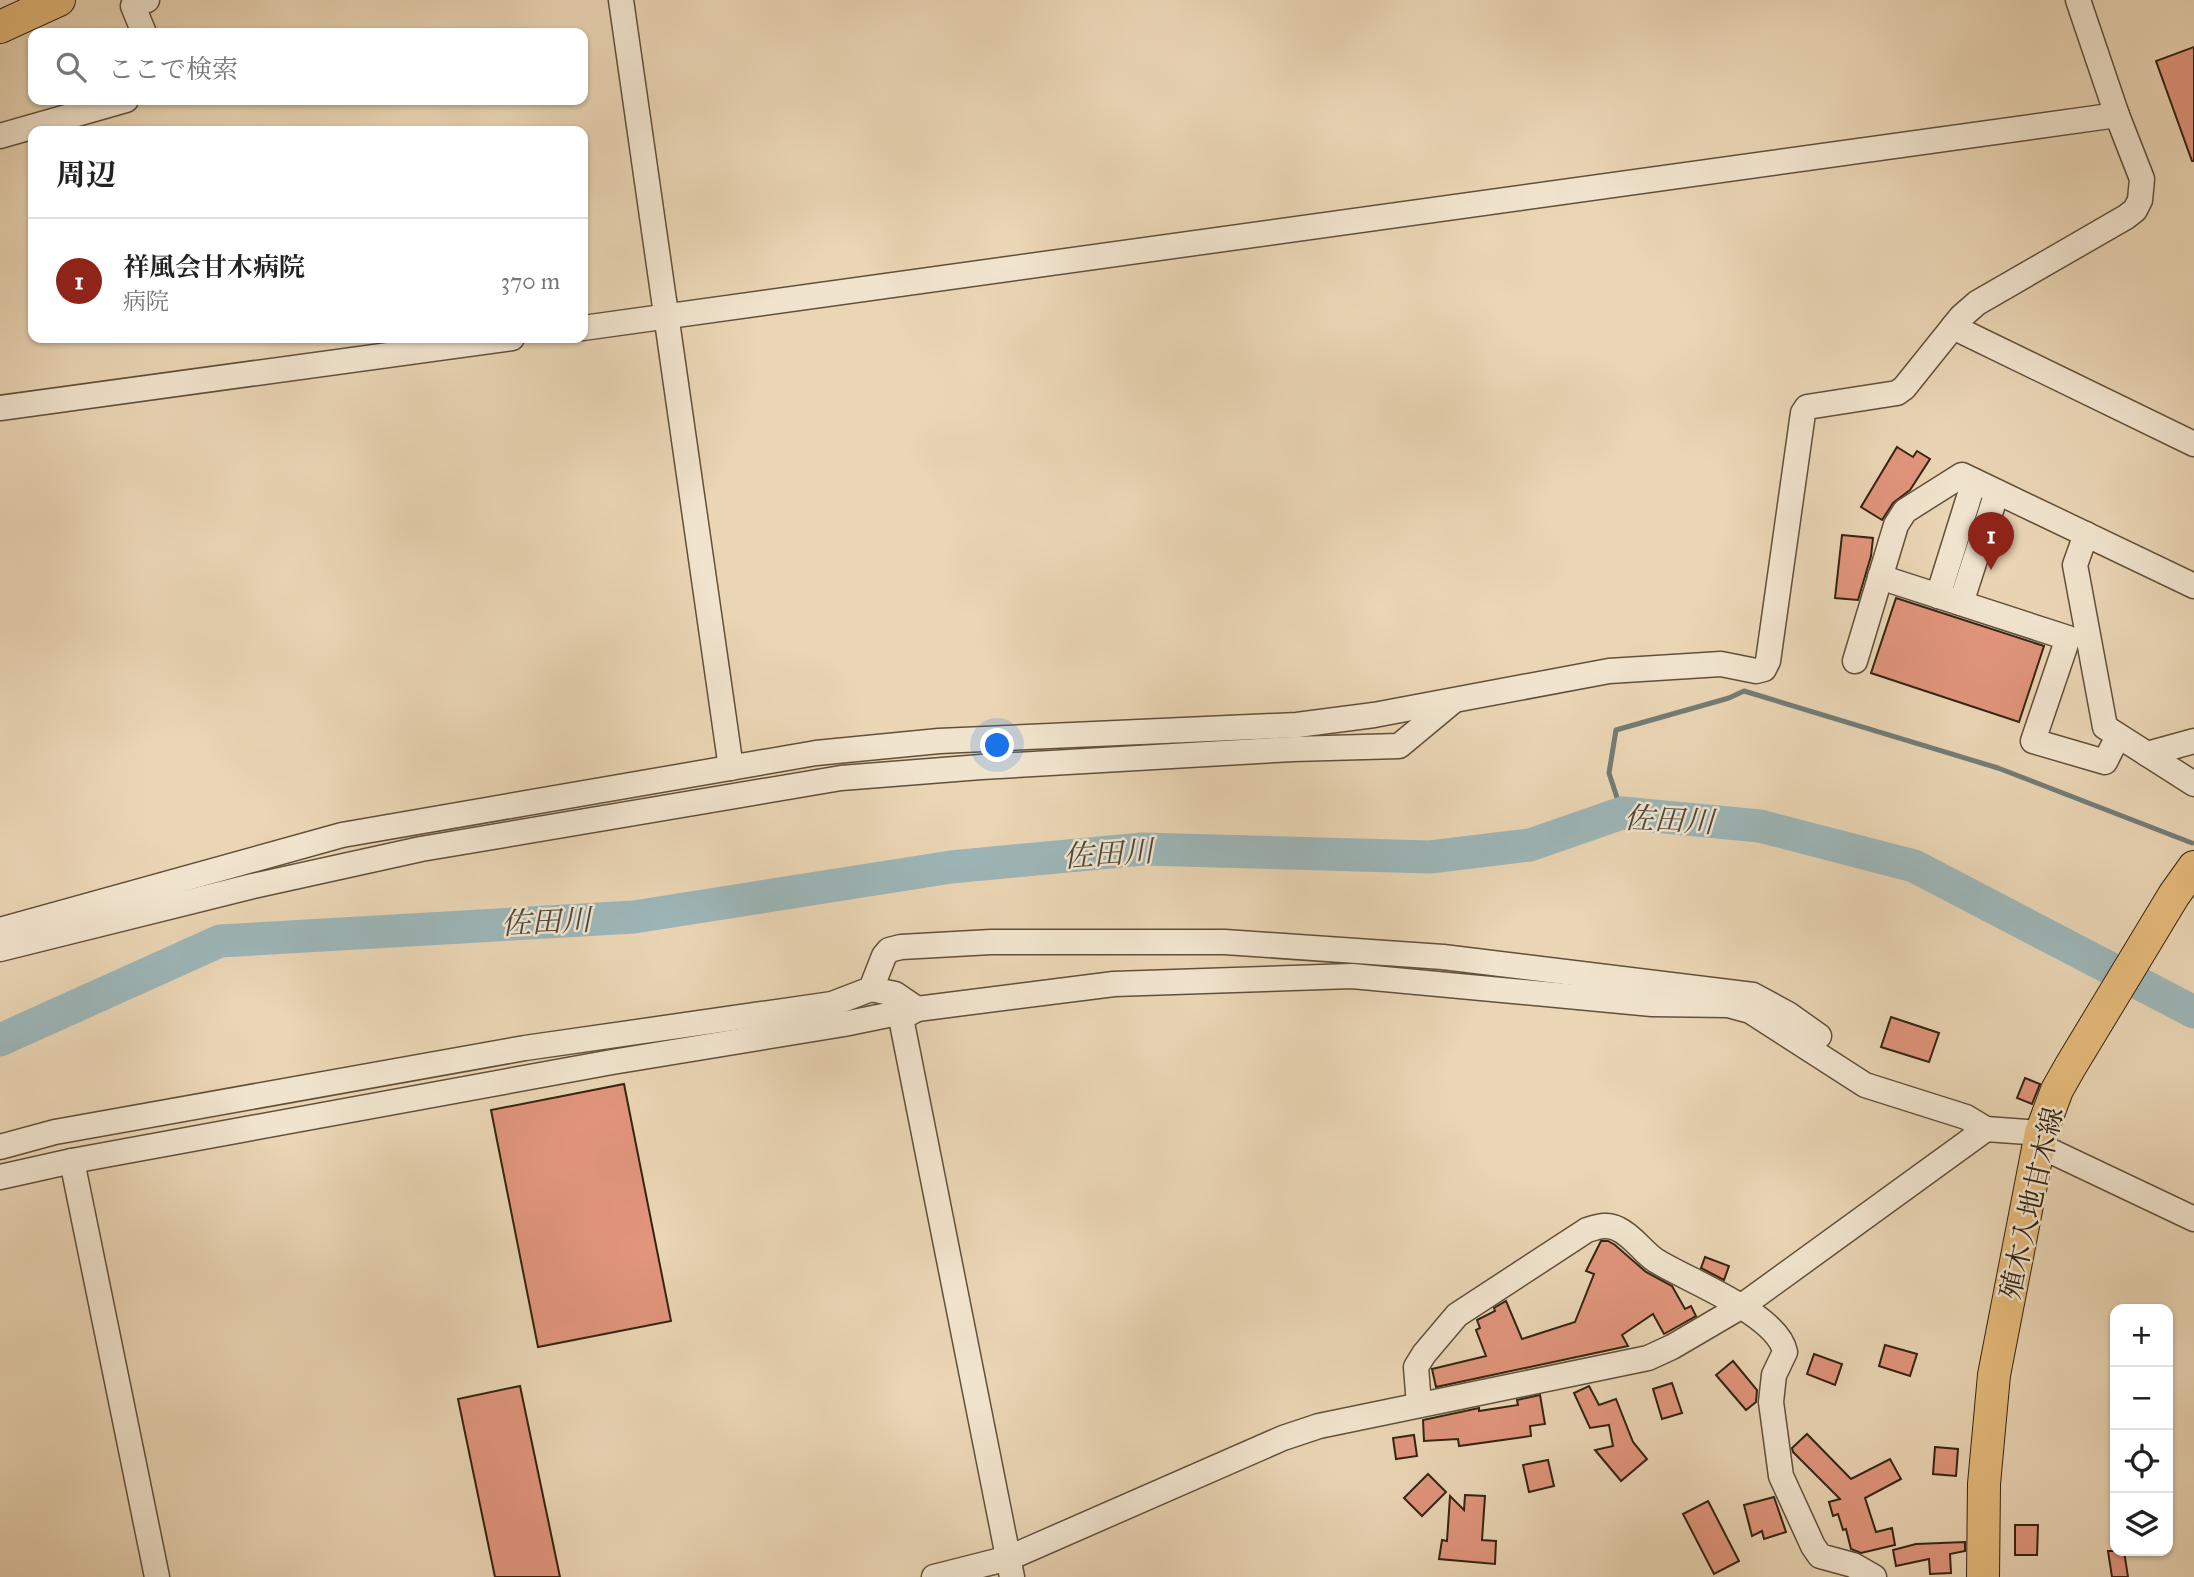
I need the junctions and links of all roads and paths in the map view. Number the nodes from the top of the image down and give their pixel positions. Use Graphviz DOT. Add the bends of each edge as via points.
graph roads {
  1 [pos="59,0"];
  2 [pos="147,0"];
  3 [pos="621,0"];
  4 [pos="2078,0"];
  5 [pos="0,27"];
  6 [pos="142,28"];
  7 [pos="108,105"];
  8 [pos="2117,115"];
  9 [pos="35,126"];
  10 [pos="28,128"];
  11 [pos="0,136"];
  12 [pos="667,316"];
  13 [pos="588,327"];
  14 [pos="1952,327"];
  15 [pos="475,343"];
  16 [pos="0,408"];
  17 [pos="2194,444"];
  18 [pos="1974,481"];
  19 [pos="1997,492"];
  20 [pos="2086,534"];
  21 [pos="1880,578"];
  22 [pos="2194,586"];
  23 [pos="1950,600"];
  24 [pos="1854,661"];
  25 [pos="1453,701"];
  26 [pos="2118,736"];
  27 [pos="2194,741"];
  28 [pos="2147,754"];
  29 [pos="730,768"];
  30 [pos="2194,785"];
  31 [pos="2187,881"];
  32 [pos="0,930"];
  33 [pos="0,948"];
  34 [pos="871,989"];
  35 [pos="917,1009"];
  36 [pos="1976,1123"];
  37 [pos="2040,1139"];
  38 [pos="0,1147"];
  39 [pos="0,1156"];
  40 [pos="72,1161"];
  41 [pos="0,1177"];
  42 [pos="2194,1219"];
  43 [pos="1742,1306"];
  44 [pos="1419,1405"];
  45 [pos="1010,1567"];
  46 [pos="157,1577"];
  47 [pos="934,1577"];
  48 [pos="1874,1577"];
  49 [pos="1983,1577"];
  1 -- 5 [label="main road"];
  2 -- 6 [label="street" via="133,6"];
  3 -- 12 [label="street"];
  4 -- 8 [label="street"];
  7 -- 9 [label="street"];
  8 -- 12 [label="street"];
  8 -- 14 [label="street" via="2142,179 2135,210 1978,303"];
  10 -- 11 [label="street"];
  12 -- 13 [label="street"];
  12 -- 29 [label="street"];
  14 -- 17 [label="street"];
  14 -- 25 [label="street" via="1897,393 1816,405 1802,413 1764,669 1721,664 1609,671"];
  15 -- 16 [label="street"];
  18 -- 19 [label="street"];
  18 -- 21 [label="street" via="1962,475 1905,511 1896,525"];
  18 -- 23 [label="street"];
  19 -- 20 [label="street"];
  19 -- 23 [label="street"];
  20 -- 22 [label="street"];
  20 -- 26 [label="street" via="2075,565 2105,727"];
  21 -- 23 [label="street"];
  21 -- 24 [label="street"];
  23 -- 26 [label="street" via="2068,638 2034,741 2105,762"];
  25 -- 29 [label="street" via="1297,725 939,741 816,753"];
  25 -- 33 [label="street" via="1399,746 841,778 421,849"];
  26 -- 28 [label="street"];
  27 -- 28 [label="street"];
  28 -- 30 [label="street"];
  29 -- 32 [label="street" via="342,835"];
  31 -- 37 [label="main road, 殖木入地甘木線" via="2070,1067"];
  34 -- 35 [label="street" via="895,994"];
  34 -- 36 [label="street" via="884,956 901,947 1121,941 1225,942 1443,957 1726,990 1770,1003 1868,1068 1912,1085"];
  34 -- 38 [label="street" via="832,1004 525,1048 55,1132"];
  35 -- 36 [label="street" via="1114,984 1352,976 1652,1004 1728,1005 1750,1011 1865,1085"];
  35 -- 40 [label="street"];
  35 -- 45 [label="street" via="901,1018"];
  36 -- 37 [label="street"];
  36 -- 43 [label="street"];
  37 -- 42 [label="street"];
  37 -- 49 [label="main road, 殖木入地甘木線" via="1994,1376 1984,1484"];
  39 -- 40 [label="street"];
  40 -- 41 [label="street"];
  40 -- 46 [label="street"];
  43 -- 44 [label="street" via="1648,1358"];
  43 -- 44 [label="street" via="1655,1259 1618,1229 1598,1226 1457,1315 1416,1367"];
  43 -- 48 [label="street" via="1784,1346 1771,1402 1777,1450 1781,1476 1812,1546 1820,1556 1853,1565"];
  44 -- 45 [label="street" via="1283,1438"];
  45 -- 47 [label="street"];
}
